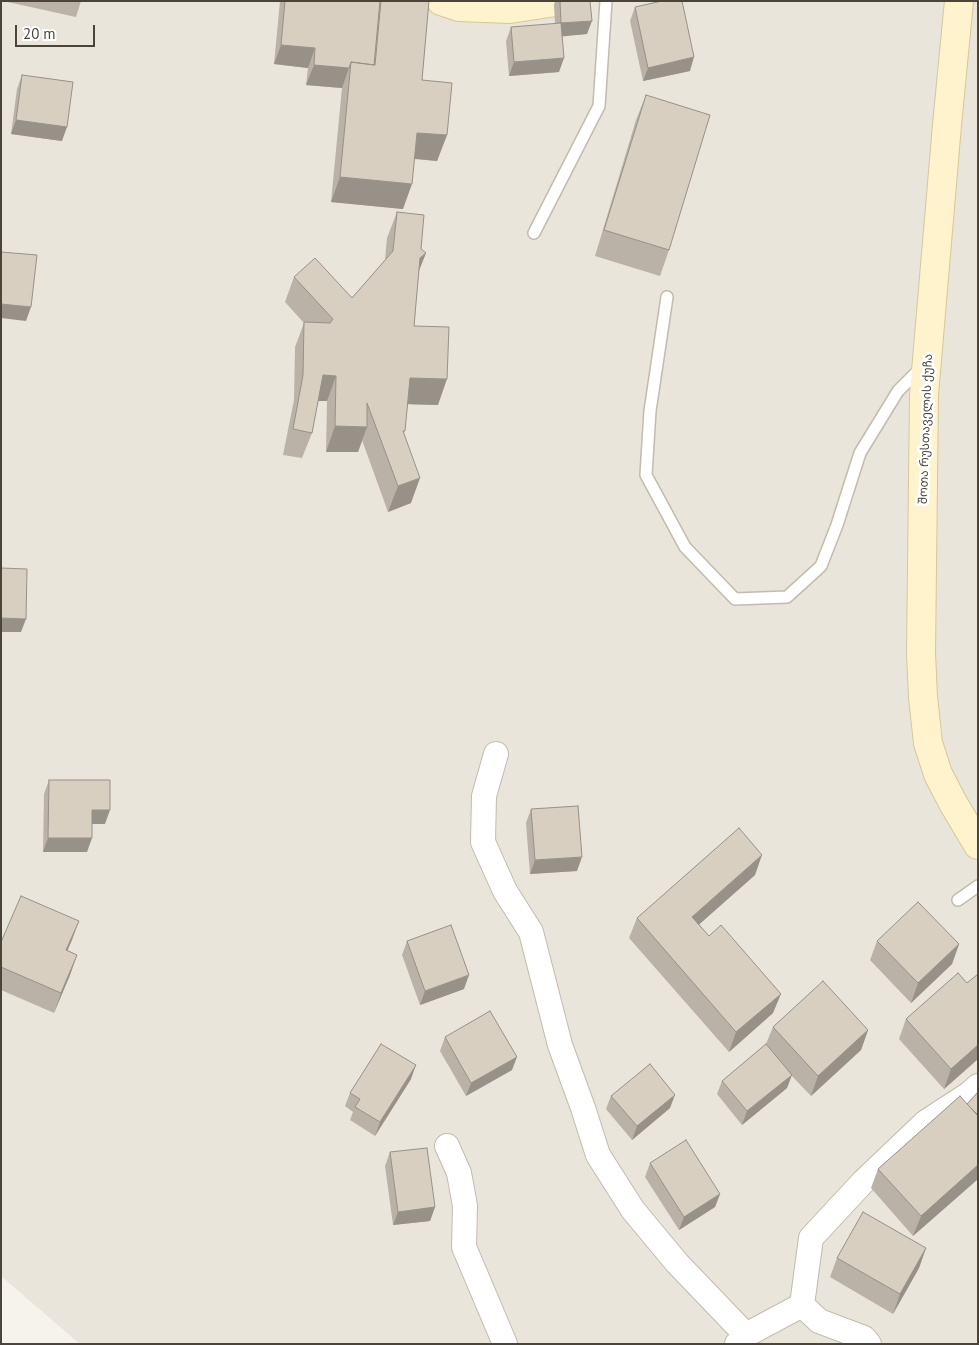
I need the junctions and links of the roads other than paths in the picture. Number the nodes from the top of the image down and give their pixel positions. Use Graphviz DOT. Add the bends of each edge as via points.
graph roads {
  1 [pos="441,1"];
  2 [pos="562,1"];
  3 [pos="606,1"];
  4 [pos="959,1"];
  5 [pos="534,232"];
  6 [pos="667,297"];
  7 [pos="927,362"];
  8 [pos="496,754"];
  9 [pos="978,845"];
  10 [pos="978,886"];
  11 [pos="958,900"];
  12 [pos="978,1086"];
  13 [pos="446,1146"];
  14 [pos="802,1305"];
  15 [pos="742,1340"];
  16 [pos="505,1344"];
  17 [pos="869,1344"];
  1 -- 2 [label="main road" via="458,7 510,8"];
  3 -- 5 [label="lane" via="599,106"];
  4 -- 7 [label="main road, შოთა რუსთაველის ქუჩა"];
  6 -- 7 [label="lane" via="650,411 646,475 685,547 735,599 787,596 821,566 860,453 898,391"];
  7 -- 9 [label="main road, შოთა რუსთაველის ქუჩა" via="921,623 923,697 928,743 938,774"];
  8 -- 15 [label="street" via="484,796 483,842 505,891 531,932 560,1045 598,1155 633,1210"];
  10 -- 11 [label="lane"];
  12 -- 14 [label="street" via="926,1122 811,1238"];
  13 -- 16 [label="street" via="459,1173 465,1206 464,1247"];
  14 -- 15 [label="street"];
  14 -- 17 [label="street" via="819,1321 864,1338"];
}
